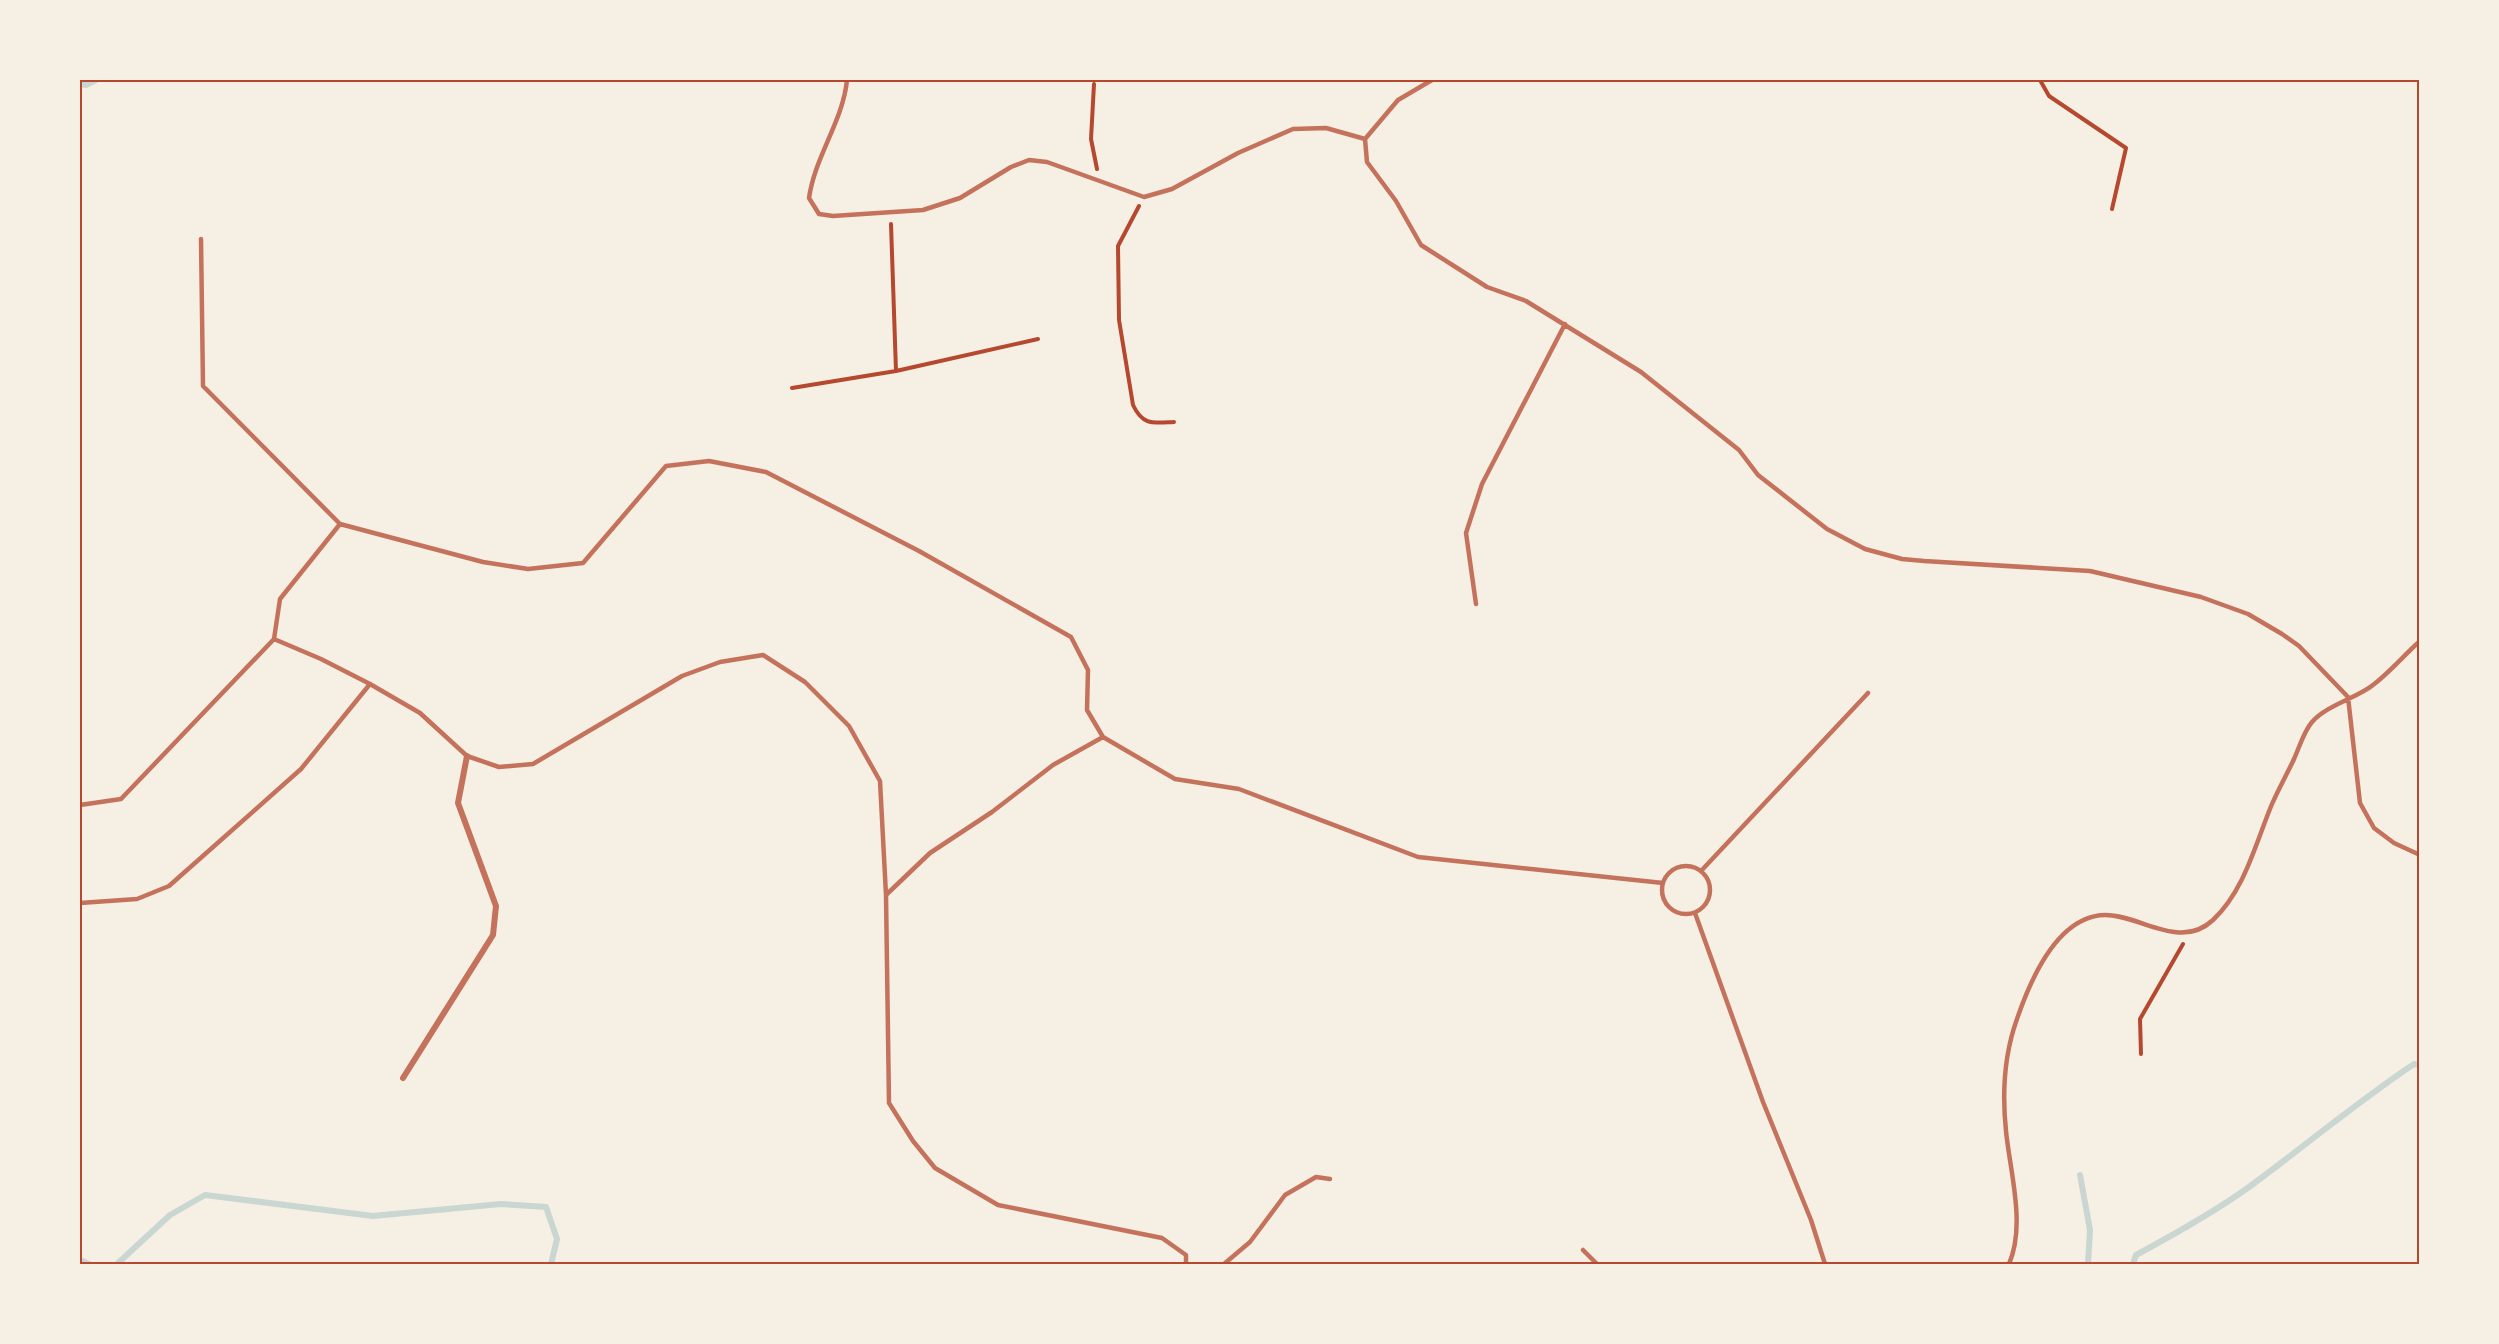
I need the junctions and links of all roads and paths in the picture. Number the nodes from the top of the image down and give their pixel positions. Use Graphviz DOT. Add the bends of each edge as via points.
graph roads {
  1 [pos="847,80"];
  2 [pos="1432,80"];
  3 [pos="2040,80"];
  4 [pos="1094,84"];
  5 [pos="1365,139"];
  6 [pos="1100,181"];
  7 [pos="1144,197"];
  8 [pos="2112,209"];
  9 [pos="890,211"];
  10 [pos="201,239"];
  11 [pos="1565,324"];
  12 [pos="1038,339"];
  13 [pos="896,371"];
  14 [pos="792,388"];
  15 [pos="1174,422"];
  16 [pos="340,524"];
  17 [pos="1476,604"];
  18 [pos="274,639"];
  19 [pos="2420,641"];
  20 [pos="370,684"];
  21 [pos="1868,693"];
  22 [pos="2348,697"];
  23 [pos="1103,737"];
  24 [pos="467,756"];
  25 [pos="80,805"];
  26 [pos="2420,855"];
  27 [pos="1701,871"];
  28 [pos="1662,883"];
  29 [pos="886,895"];
  30 [pos="80,903"];
  31 [pos="1695,913"];
  32 [pos="2191,931"];
  33 [pos="2141,1054"];
  34 [pos="403,1078"];
  35 [pos="1330,1179"];
  36 [pos="1583,1250"];
  37 [pos="1186,1264"];
  38 [pos="1224,1264"];
  39 [pos="1597,1264"];
  40 [pos="1825,1264"];
  41 [pos="2009,1264"];
  1 -- 9 [label="lane" via="846,97 811,181 809,198 819,214"];
  2 -- 5 [label="lane" via="1398,100"];
  3 -- 8 [label="path" via="2049,96 2126,148"];
  4 -- 6 [label="path" via="1091,139"];
  5 -- 7 [label="lane" via="1326,128 1293,129 1172,189"];
  5 -- 11 [label="lane" via="1366,162 1396,201 1421,245 1487,287 1526,301"];
  6 -- 7 [label="lane"];
  6 -- 9 [label="lane" via="1047,162 1029,160 960,198 923,210"];
  7 -- 15 [label="path" via="1118,246 1119,320 1133,405 1139,417 1152,423"];
  9 -- 13 [label="path"];
  10 -- 16 [label="lane" via="203,386"];
  11 -- 17 [label="lane" via="1482,484 1466,533"];
  11 -- 22 [label="lane" via="1641,372 1739,450 1758,475 1782,496 1827,529 1865,549 1902,559 2090,571 2201,597 2248,614 2283,634"];
  12 -- 13 [label="path"];
  13 -- 14 [label="path"];
  16 -- 18 [label="lane" via="280,599"];
  16 -- 23 [label="lane" via="483,562 528,569 583,563 666,466 709,461 766,472 919,551 1071,637 1088,670 1087,710"];
  18 -- 20 [label="lane"];
  18 -- 25 [label="lane" via="121,799"];
  19 -- 22 [label="lane" via="2372,686"];
  20 -- 24 [label="lane" via="420,713"];
  20 -- 30 [label="lane" via="301,769 169,885 137,898"];
  21 -- 27 [label="lane"];
  22 -- 26 [label="lane" via="2360,803 2374,828"];
  22 -- 32 [label="lane" via="2312,722 2273,801 2244,876 2212,921"];
  23 -- 28 [label="lane" via="1175,779 1239,789 1418,857"];
  23 -- 29 [label="lane" via="1053,765 930,853"];
  24 -- 29 [label="lane" via="499,767 533,764 682,676 720,662 763,655 805,682 849,726 880,781"];
  24 -- 34 [label="street" via="458,803 496,906 493,935"];
  27 -- 28 [label="lane" via="1679,867"];
  27 -- 31 [label="lane" via="1710,885 1710,894 1702,909"];
  28 -- 31 [label="lane" via="1669,908 1686,915"];
  29 -- 37 [label="lane" via="889,1103 913,1141 935,1168 998,1204 1162,1239 1186,1255"];
  31 -- 40 [label="lane"];
  32 -- 33 [label="path" via="2140,1019"];
  32 -- 41 [label="lane" via="2176,933 2106,915 2076,923 2047,953 2016,1020 2003,1080 2018,1235"];
  35 -- 38 [label="lane" via="1316,1177 1285,1195 1250,1242"];
  36 -- 39 [label="lane"];
}
